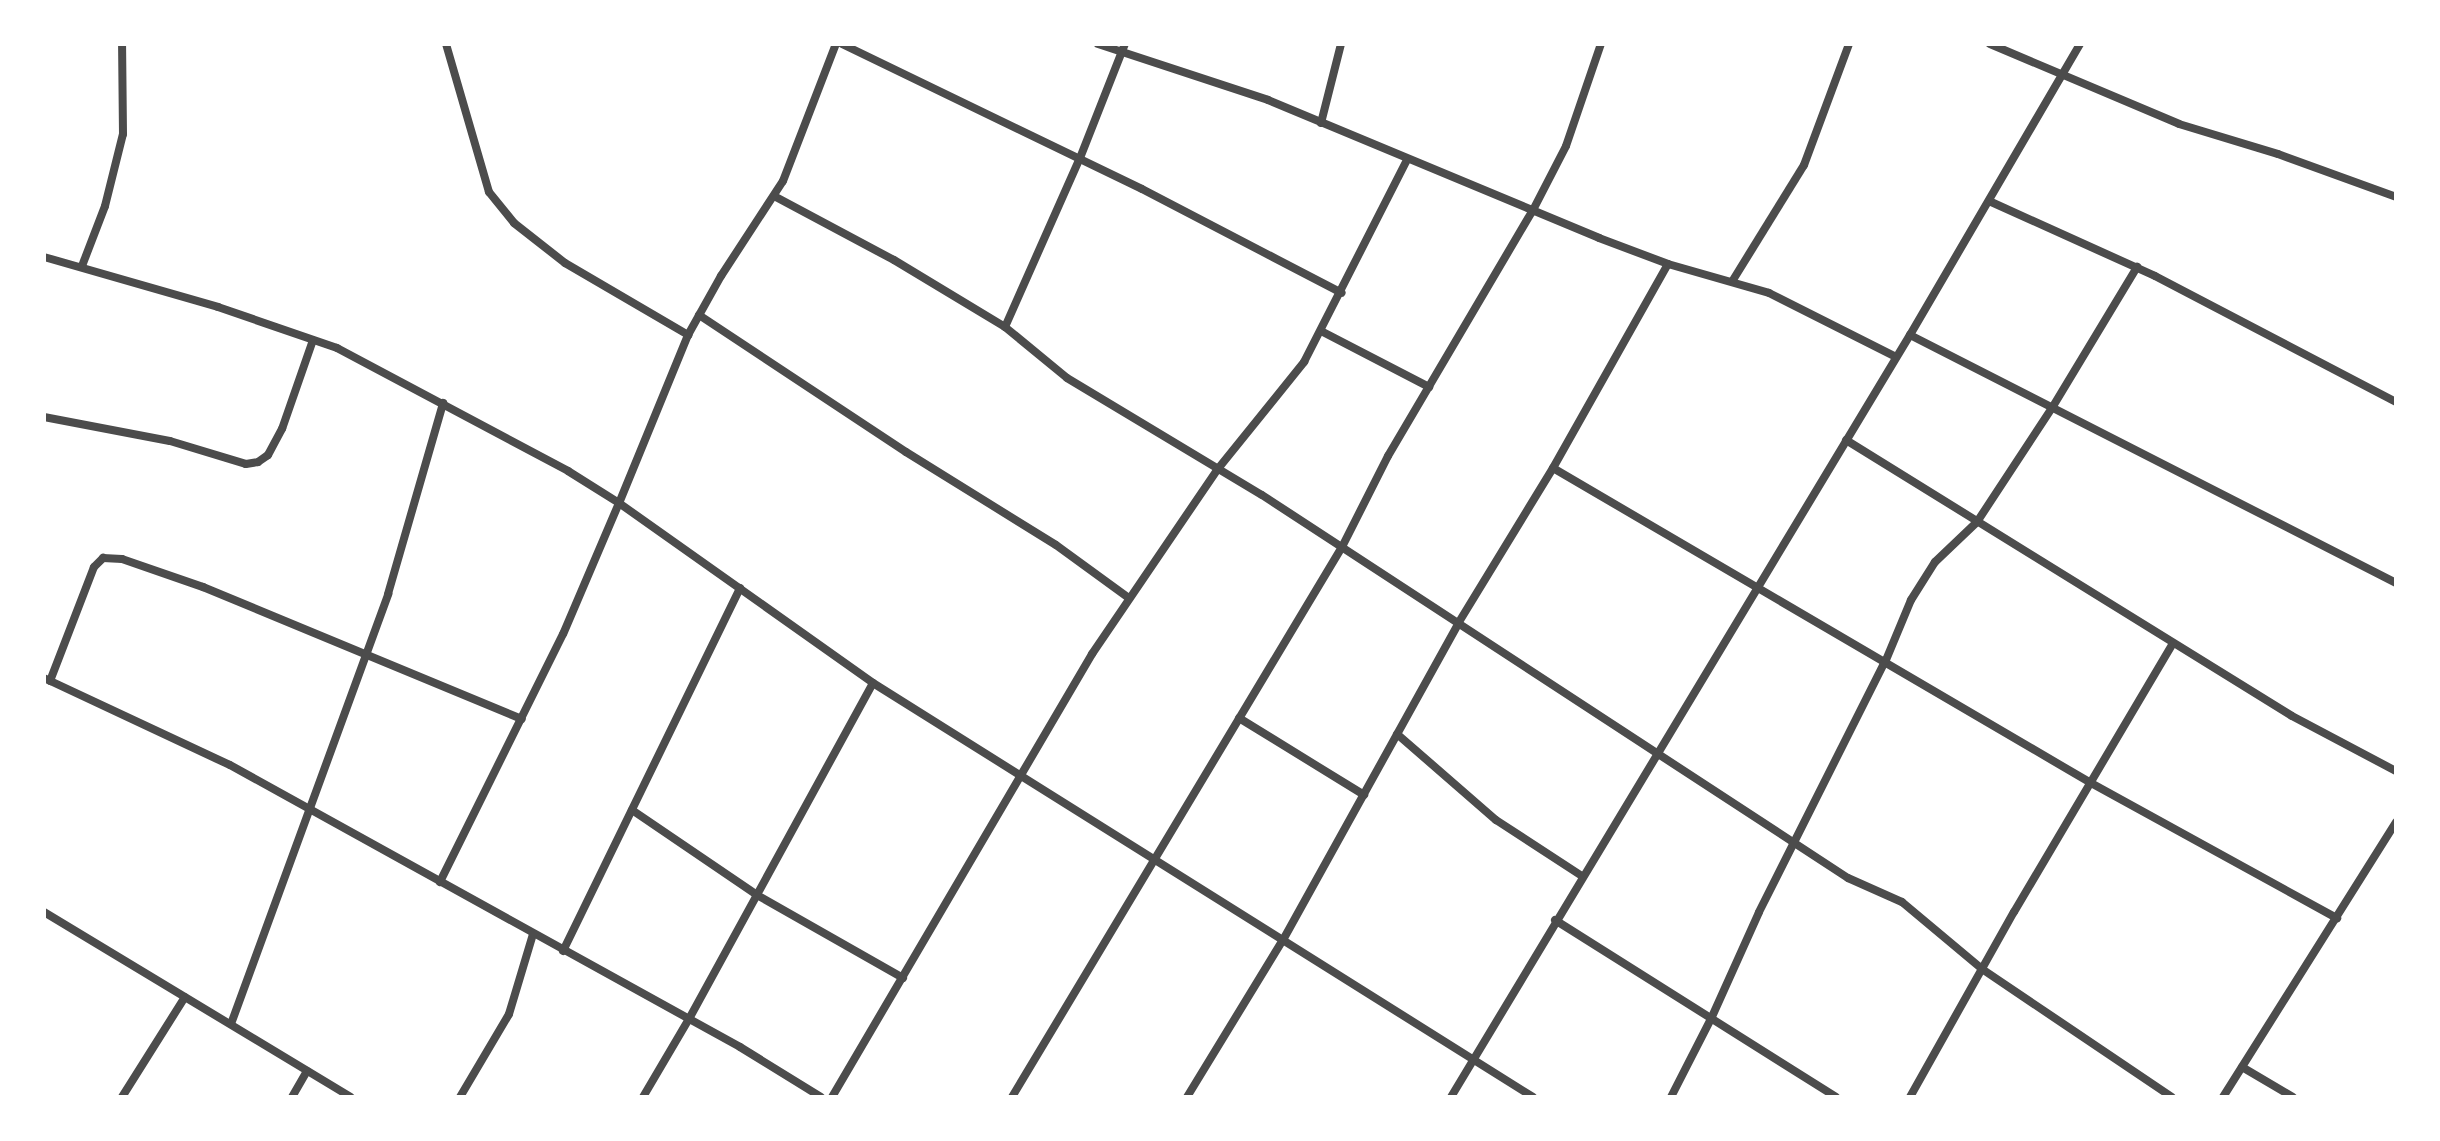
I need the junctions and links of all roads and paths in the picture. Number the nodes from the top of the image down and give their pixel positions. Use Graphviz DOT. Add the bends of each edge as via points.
graph roads {
  1 [pos="122,44"];
  2 [pos="446,44"];
  3 [pos="839,44"];
  4 [pos="1098,44"];
  5 [pos="1341,44"];
  6 [pos="1601,44"];
  7 [pos="1849,44"];
  8 [pos="1990,44"];
  9 [pos="2080,44"];
  10 [pos="1124,48"];
  11 [pos="2061,77"];
  12 [pos="1321,123"];
  13 [pos="1080,158"];
  14 [pos="1407,160"];
  15 [pos="774,196"];
  16 [pos="2396,197"];
  17 [pos="1989,201"];
  18 [pos="1532,212"];
  19 [pos="44,257"];
  20 [pos="1668,264"];
  21 [pos="82,266"];
  22 [pos="2137,267"];
  23 [pos="1733,280"];
  24 [pos="1342,293"];
  25 [pos="699,315"];
  26 [pos="1005,327"];
  27 [pos="1321,331"];
  28 [pos="688,335"];
  29 [pos="1910,335"];
  30 [pos="313,340"];
  31 [pos="1896,357"];
  32 [pos="1429,387"];
  33 [pos="2395,399"];
  34 [pos="443,403"];
  35 [pos="2052,408"];
  36 [pos="44,417"];
  37 [pos="1846,440"];
  38 [pos="1553,468"];
  39 [pos="1217,470"];
  40 [pos="619,503"];
  41 [pos="1977,522"];
  42 [pos="1342,547"];
  43 [pos="2396,583"];
  44 [pos="1757,586"];
  45 [pos="740,588"];
  46 [pos="1129,598"];
  47 [pos="1459,622"];
  48 [pos="2173,643"];
  49 [pos="367,653"];
  50 [pos="1886,660"];
  51 [pos="47,679"];
  52 [pos="873,683"];
  53 [pos="1239,718"];
  54 [pos="522,719"];
  55 [pos="1397,734"];
  56 [pos="1658,753"];
  57 [pos="2396,771"];
  58 [pos="1023,775"];
  59 [pos="2091,783"];
  60 [pos="1364,795"];
  61 [pos="310,809"];
  62 [pos="632,810"];
  63 [pos="2396,822"];
  64 [pos="1795,841"];
  65 [pos="1154,858"];
  66 [pos="1582,876"];
  67 [pos="440,882"];
  68 [pos="757,895"];
  69 [pos="44,912"];
  70 [pos="2337,918"];
  71 [pos="1555,920"];
  72 [pos="533,934"];
  73 [pos="1283,940"];
  74 [pos="563,951"];
  75 [pos="1982,969"];
  76 [pos="903,978"];
  77 [pos="185,997"];
  78 [pos="689,1019"];
  79 [pos="1711,1019"];
  80 [pos="231,1024"];
  81 [pos="1474,1060"];
  82 [pos="2242,1067"];
  83 [pos="307,1071"];
  84 [pos="122,1097"];
  85 [pos="292,1097"];
  86 [pos="351,1097"];
  87 [pos="460,1097"];
  88 [pos="643,1097"];
  89 [pos="821,1097"];
  90 [pos="832,1097"];
  91 [pos="1012,1097"];
  92 [pos="1187,1097"];
  93 [pos="1451,1097"];
  94 [pos="1533,1097"];
  95 [pos="1671,1097"];
  96 [pos="1836,1097"];
  97 [pos="1910,1097"];
  98 [pos="2172,1097"];
  99 [pos="2223,1097"];
  100 [pos="2293,1097"];
  1 -- 21 [label="street" via="123,134 105,206"];
  2 -- 28 [label="street" via="489,192 514,223 565,263"];
  3 -- 13 [label="street"];
  3 -- 15 [label="street"];
  4 -- 10 [label="street"];
  5 -- 12 [label="street"];
  6 -- 18 [label="street" via="1566,146"];
  7 -- 23 [label="street" via="1804,165"];
  8 -- 11 [label="street"];
  9 -- 11 [label="street"];
  10 -- 12 [label="street"];
  10 -- 13 [label="street"];
  11 -- 16 [label="street" via="2179,124"];
  11 -- 17 [label="street"];
  12 -- 14 [label="street"];
  13 -- 24 [label="street"];
  13 -- 26 [label="street"];
  14 -- 18 [label="street"];
  14 -- 24 [label="street"];
  15 -- 25 [label="street"];
  15 -- 26 [label="street"];
  17 -- 22 [label="street"];
  17 -- 29 [label="street"];
  18 -- 20 [label="street"];
  18 -- 32 [label="street"];
  19 -- 21 [label="street"];
  20 -- 23 [label="street"];
  20 -- 38 [label="street"];
  21 -- 30 [label="street"];
  22 -- 33 [label="street"];
  22 -- 35 [label="street"];
  23 -- 31 [label="street"];
  24 -- 27 [label="street"];
  25 -- 28 [label="street"];
  25 -- 46 [label="street" via="1056,545"];
  26 -- 39 [label="street" via="1067,378"];
  27 -- 32 [label="street"];
  27 -- 39 [label="street" via="1279,396"];
  28 -- 40 [label="street"];
  29 -- 31 [label="street"];
  29 -- 35 [label="street"];
  30 -- 34 [label="street"];
  30 -- 36 [label="street" via="282,429 258,462 246,464 170,441"];
  31 -- 37 [label="street"];
  32 -- 42 [label="street"];
  34 -- 40 [label="street"];
  34 -- 49 [label="street"];
  35 -- 41 [label="street"];
  35 -- 43 [label="street"];
  37 -- 41 [label="street"];
  37 -- 44 [label="street"];
  38 -- 44 [label="street"];
  38 -- 47 [label="street"];
  39 -- 42 [label="street"];
  39 -- 46 [label="street"];
  40 -- 45 [label="street"];
  40 -- 54 [label="street"];
  41 -- 48 [label="street"];
  41 -- 50 [label="street" via="1935,562 1911,600"];
  42 -- 47 [label="street"];
  42 -- 53 [label="street"];
  44 -- 50 [label="street"];
  44 -- 56 [label="street"];
  45 -- 52 [label="street"];
  45 -- 62 [label="street"];
  46 -- 58 [label="street"];
  47 -- 55 [label="street"];
  47 -- 56 [label="street"];
  48 -- 57 [label="street" via="2292,716"];
  48 -- 59 [label="street"];
  49 -- 51 [label="street" via="203,587 122,559 103,558 94,567"];
  49 -- 54 [label="street"];
  49 -- 61 [label="street"];
  50 -- 59 [label="street"];
  50 -- 64 [label="street"];
  51 -- 61 [label="street"];
  52 -- 58 [label="street"];
  52 -- 68 [label="street"];
  53 -- 60 [label="street"];
  53 -- 65 [label="street"];
  54 -- 67 [label="street"];
  55 -- 60 [label="street"];
  55 -- 66 [label="street" via="1496,820"];
  56 -- 64 [label="street"];
  56 -- 66 [label="street"];
  58 -- 65 [label="street"];
  58 -- 76 [label="street"];
  59 -- 70 [label="street"];
  59 -- 75 [label="street"];
  60 -- 73 [label="street"];
  61 -- 67 [label="street"];
  61 -- 80 [label="street"];
  62 -- 68 [label="street"];
  62 -- 74 [label="street"];
  63 -- 70 [label="street"];
  64 -- 75 [label="street" via="1848,878 1902,902"];
  64 -- 79 [label="street"];
  65 -- 73 [label="street"];
  65 -- 91 [label="street"];
  66 -- 71 [label="street"];
  67 -- 72 [label="street"];
  68 -- 76 [label="street"];
  68 -- 78 [label="street"];
  69 -- 77 [label="street"];
  70 -- 82 [label="street"];
  71 -- 79 [label="street"];
  71 -- 81 [label="street"];
  72 -- 74 [label="street"];
  72 -- 87 [label="street" via="509,1014"];
  73 -- 81 [label="street"];
  73 -- 92 [label="street"];
  74 -- 78 [label="street"];
  75 -- 97 [label="street"];
  75 -- 98 [label="street"];
  76 -- 90 [label="street"];
  77 -- 80 [label="street"];
  77 -- 84 [label="street"];
  78 -- 88 [label="street"];
  78 -- 89 [label="street"];
  79 -- 95 [label="street"];
  79 -- 96 [label="street"];
  80 -- 83 [label="street"];
  81 -- 93 [label="street"];
  81 -- 94 [label="street"];
  82 -- 99 [label="street"];
  82 -- 100 [label="street"];
  83 -- 85 [label="street"];
  83 -- 86 [label="street"];
}
